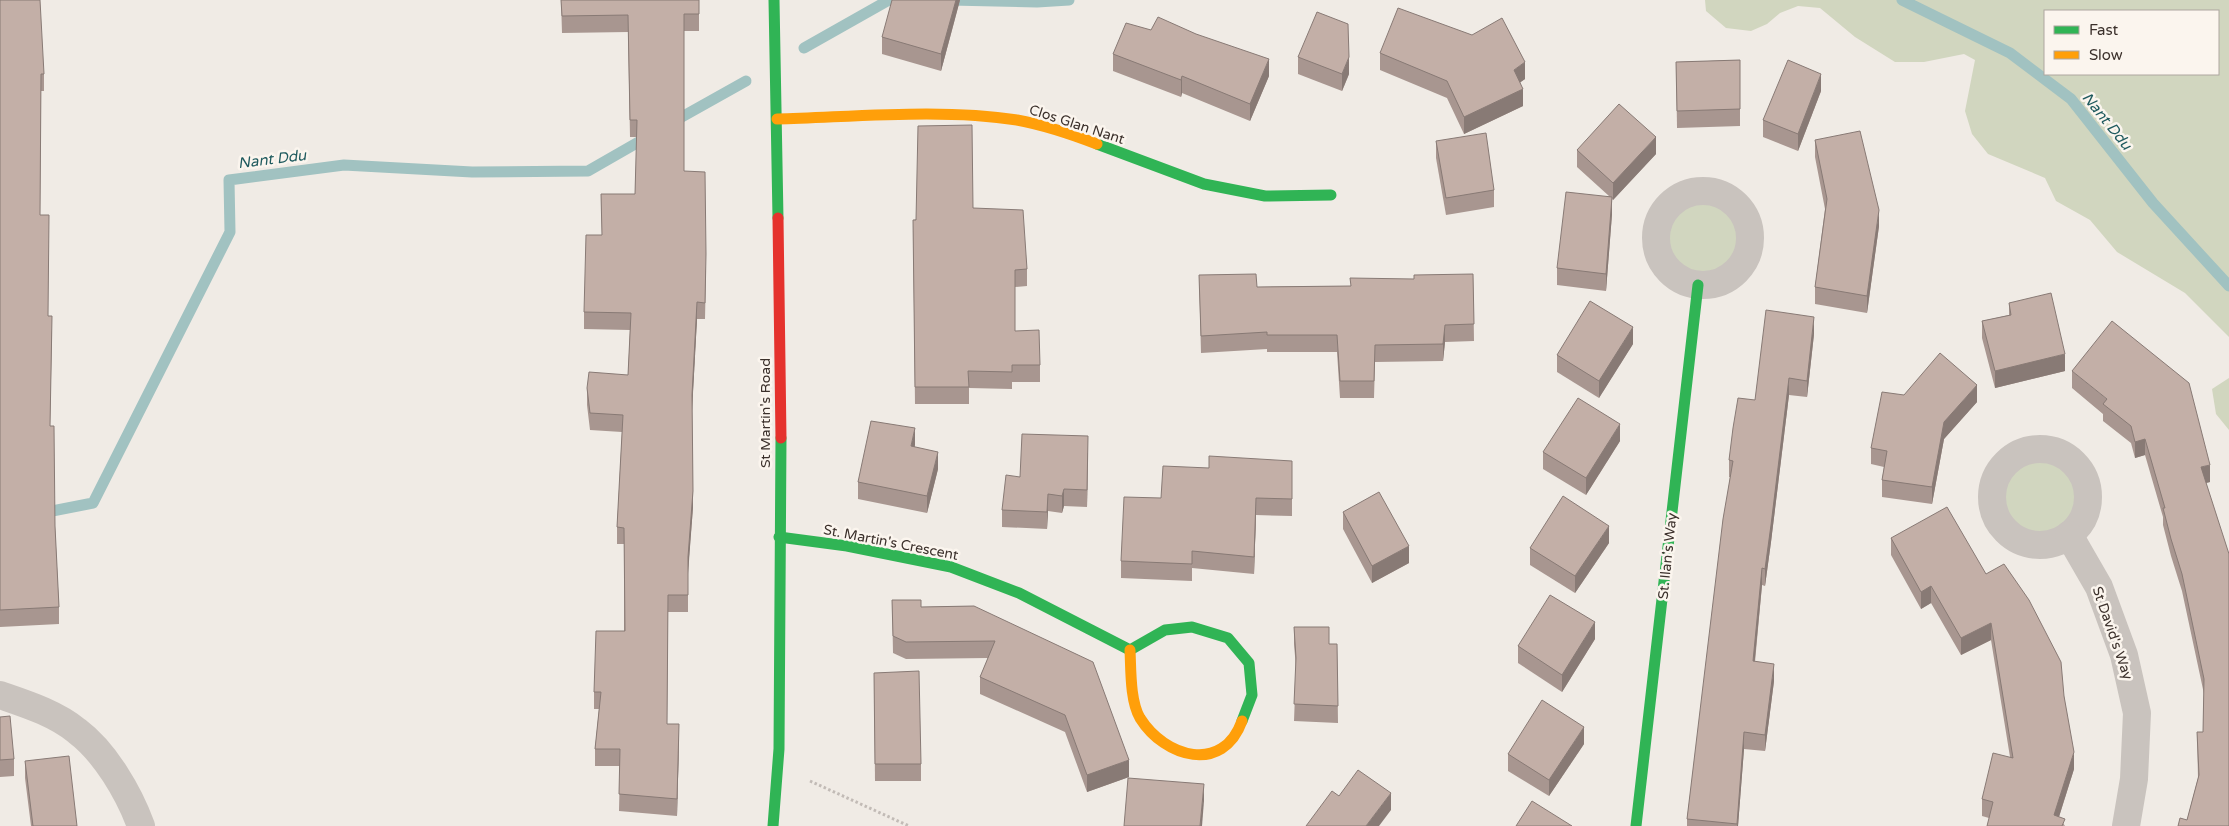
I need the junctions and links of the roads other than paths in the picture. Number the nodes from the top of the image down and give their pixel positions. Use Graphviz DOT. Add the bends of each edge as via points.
graph roads {
  1 [pos="774,0"];
  2 [pos="777,119"];
  3 [pos="1331,195"];
  4 [pos="1698,285"];
  5 [pos="2069,535"];
  6 [pos="779,537"];
  7 [pos="1130,650"];
  8 [pos="0,695"];
  9 [pos="141,826"];
  10 [pos="773,826"];
  11 [pos="1636,826"];
  12 [pos="2126,826"];
  1 -- 2 [label="street, St Martin's Road"];
  2 -- 3 [label="street, Clos Glan Nant" via="951,114 1017,120 1066,133 1204,184 1265,196"];
  2 -- 6 [label="street, St Martin's Road" via="781,380"];
  4 -- 11 [label="street, St. Ilan's Way"];
  5 -- 12 [label="street, St David's Way" via="2099,587 2124,655 2137,712 2134,779"];
  6 -- 7 [label="street, St. Martin's Crescent" via="848,546 951,566 1019,593"];
  6 -- 10 [label="street, St Martin's Road" via="778,766"];
  7 -- 7 [label="street" via="1165,630 1192,627 1228,638 1249,663 1252,695 1240,727 1223,749 1200,756 1175,751 1153,735 1139,717 1130,684"];
  8 -- 9 [label="street" via="42,710 77,731 108,762"];
}
